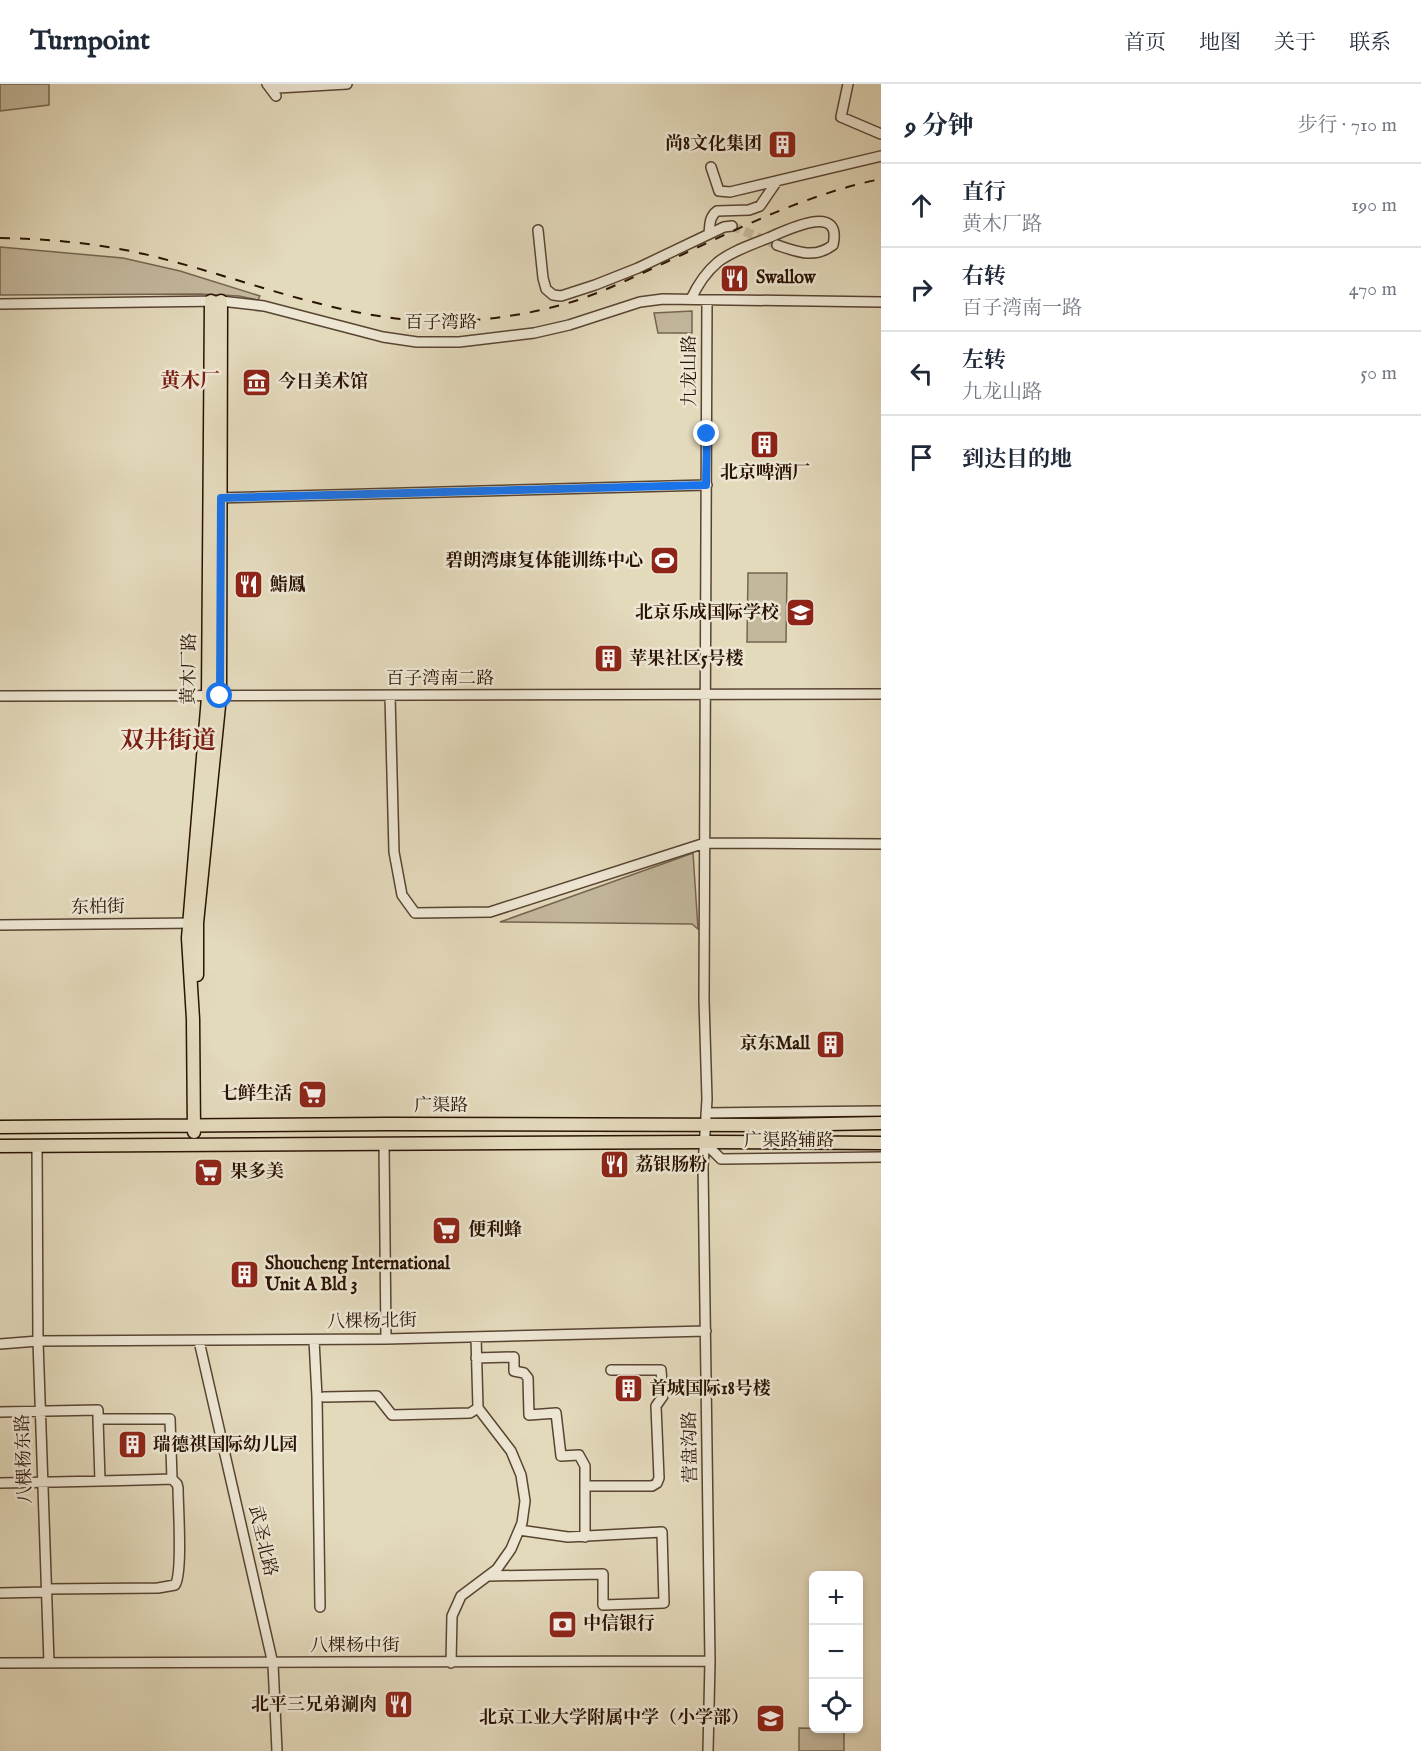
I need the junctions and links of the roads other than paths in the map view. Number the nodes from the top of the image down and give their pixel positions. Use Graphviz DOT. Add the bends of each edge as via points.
graph roads {
  1 [pos="267,84"];
  2 [pos="277,84"];
  3 [pos="347,84"];
  4 [pos="849,84"];
  5 [pos="276,96"];
  6 [pos="881,134"];
  7 [pos="881,156"];
  8 [pos="711,167"];
  9 [pos="777,181"];
  10 [pos="732,226"];
  11 [pos="538,230"];
  12 [pos="709,234"];
  13 [pos="777,245"];
  14 [pos="691,299"];
  15 [pos="707,300"];
  16 [pos="216,301"];
  17 [pos="881,302"];
  18 [pos="0,304"];
  19 [pos="706,485"];
  20 [pos="215,498"];
  21 [pos="706,694"];
  22 [pos="881,694"];
  23 [pos="0,696"];
  24 [pos="390,696"];
  25 [pos="214,697"];
  26 [pos="705,843"];
  27 [pos="881,844"];
  28 [pos="193,923"];
  29 [pos="0,925"];
  30 [pos="881,1111"];
  31 [pos="706,1119"];
  32 [pos="881,1123"];
  33 [pos="0,1127"];
  34 [pos="198,1127"];
  35 [pos="704,1142"];
  36 [pos="384,1143"];
  37 [pos="881,1143"];
  38 [pos="198,1145"];
  39 [pos="0,1146"];
  40 [pos="37,1146"];
  41 [pos="881,1157"];
  42 [pos="706,1331"];
  43 [pos="476,1337"];
  44 [pos="386,1339"];
  45 [pos="314,1340"];
  46 [pos="38,1341"];
  47 [pos="199,1341"];
  48 [pos="0,1344"];
  49 [pos="476,1358"];
  50 [pos="611,1370"];
  51 [pos="324,1397"];
  52 [pos="478,1408"];
  53 [pos="40,1410"];
  54 [pos="0,1412"];
  55 [pos="98,1419"];
  56 [pos="172,1479"];
  57 [pos="100,1481"];
  58 [pos="0,1483"];
  59 [pos="43,1483"];
  60 [pos="585,1486"];
  61 [pos="523,1530"];
  62 [pos="552,1530"];
  63 [pos="585,1537"];
  64 [pos="488,1576"];
  65 [pos="47,1591"];
  66 [pos="0,1593"];
  67 [pos="320,1607"];
  68 [pos="710,1661"];
  69 [pos="0,1663"];
  70 [pos="49,1663"];
  71 [pos="451,1663"];
  72 [pos="273,1664"];
  73 [pos="277,1751"];
  74 [pos="708,1751"];
  1 -- 5 [label="street"];
  2 -- 3 [label="street" via="278,88"];
  4 -- 6 [label="street" via="841,117"];
  7 -- 9 [label="street"];
  8 -- 9 [label="street" via="719,191"];
  9 -- 12 [label="street" via="760,206 713,214"];
  10 -- 12 [label="street"];
  11 -- 12 [label="street" via="546,289 561,296 638,268"];
  13 -- 14 [label="street" via="814,254 825,252 835,239 827,223 818,220 732,253 717,263"];
  14 -- 15 [label="street, 百子湾路"];
  14 -- 16 [label="street, 百子湾路" via="640,302 534,333 459,342 383,337 264,306"];
  15 -- 17 [label="street, 百子湾路"];
  15 -- 19 [label="street, 九龙山路"];
  16 -- 18 [label="street, 百子湾路"];
  16 -- 20 [label="main road, 黄木厂路"];
  19 -- 20 [label="street"];
  19 -- 21 [label="street, 九龙山路"];
  20 -- 25 [label="main road, 黄木厂路"];
  21 -- 22 [label="street, 百子湾南二路"];
  21 -- 24 [label="street, 百子湾南二路"];
  21 -- 26 [label="street, 九龙山路"];
  23 -- 25 [label="street, 百子湾南二路"];
  24 -- 25 [label="street, 百子湾南二路"];
  24 -- 26 [label="street" via="394,852 402,895 415,913 490,912"];
  25 -- 28 [label="main road, 黄木厂路"];
  26 -- 27 [label="street"];
  26 -- 31 [label="street, 营盘沟路"];
  28 -- 29 [label="street, 东柏街"];
  28 -- 34 [label="main road, 黄木厂路"];
  30 -- 31 [label="street, 广渠路辅路"];
  31 -- 32 [label="main road, 广渠路"];
  31 -- 34 [label="main road, 广渠路"];
  31 -- 35 [label="street, 营盘沟路"];
  33 -- 34 [label="main road, 广渠路"];
  34 -- 38 [label="main road, 黄木厂路"];
  35 -- 36 [label="main road, 广渠路"];
  35 -- 37 [label="main road, 广渠路"];
  35 -- 41 [label="street, 广渠路辅路" via="721,1158"];
  35 -- 42 [label="street, 营盘沟路"];
  36 -- 38 [label="main road, 广渠路"];
  36 -- 44 [label="street"];
  38 -- 40 [label="main road, 广渠路"];
  39 -- 40 [label="main road, 广渠路"];
  40 -- 46 [label="street, 八棵杨东路"];
  42 -- 43 [label="street, 八棵杨北街"];
  42 -- 68 [label="street, 营盘沟路"];
  43 -- 44 [label="street, 八棵杨北街"];
  43 -- 49 [label="street"];
  44 -- 45 [label="street, 八棵杨北街"];
  45 -- 47 [label="street, 八棵杨北街"];
  45 -- 67 [label="street"];
  46 -- 47 [label="street, 八棵杨北街"];
  46 -- 48 [label="street, 八棵杨北街"];
  46 -- 53 [label="street, 八棵杨东路"];
  47 -- 72 [label="street, 武圣北路"];
  49 -- 52 [label="street"];
  49 -- 60 [label="street" via="514,1357 514,1371 528,1378 528,1415 556,1413 561,1455 579,1455 585,1466"];
  50 -- 60 [label="street" via="661,1370 663,1396 656,1406 659,1478 652,1486"];
  51 -- 52 [label="street" via="377,1396 392,1415 470,1413"];
  52 -- 61 [label="street" via="511,1451 521,1475 525,1501"];
  53 -- 54 [label="street"];
  53 -- 55 [label="street" via="98,1410"];
  53 -- 59 [label="street, 八棵杨东路"];
  55 -- 56 [label="street" via="170,1419"];
  55 -- 57 [label="street"];
  56 -- 57 [label="street"];
  56 -- 65 [label="street" via="178,1488 179,1560 175,1585"];
  57 -- 59 [label="street"];
  58 -- 59 [label="street"];
  59 -- 65 [label="street, 八棵杨东路"];
  60 -- 63 [label="street"];
  61 -- 62 [label="street"];
  61 -- 63 [label="street"];
  61 -- 64 [label="street"];
  63 -- 64 [label="street" via="662,1532 664,1603 603,1605 603,1574"];
  64 -- 71 [label="street" via="461,1596 452,1616"];
  65 -- 66 [label="street"];
  65 -- 70 [label="street, 八棵杨东路"];
  68 -- 71 [label="street, 八棵杨中街"];
  68 -- 74 [label="street, 营盘沟路"];
  69 -- 70 [label="street, 八棵杨中街"];
  70 -- 72 [label="street, 八棵杨中街"];
  71 -- 72 [label="street, 八棵杨中街"];
  72 -- 73 [label="street, 武圣北路"];
}
